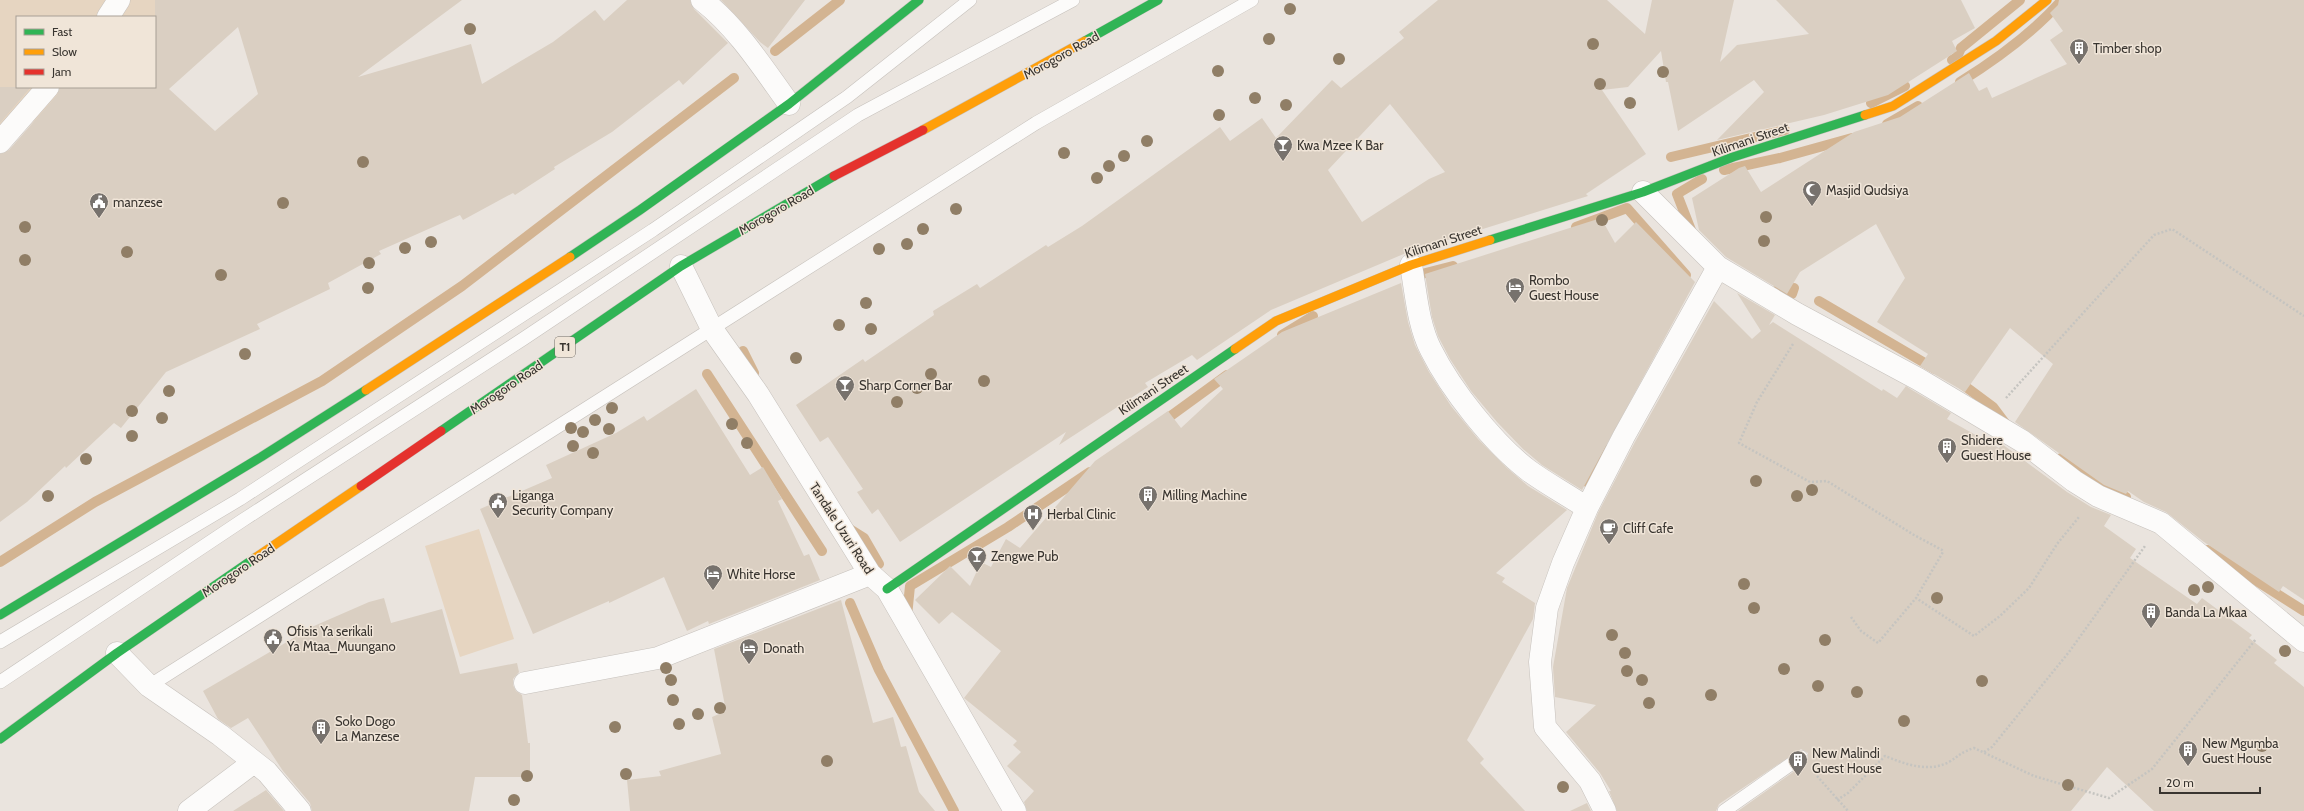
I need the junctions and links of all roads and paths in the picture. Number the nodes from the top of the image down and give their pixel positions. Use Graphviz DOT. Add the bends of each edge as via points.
graph roads {
  1 [pos="119,0"];
  2 [pos="702,0"];
  3 [pos="919,0"];
  4 [pos="970,0"];
  5 [pos="1073,0"];
  6 [pos="1158,0"];
  7 [pos="1252,0"];
  8 [pos="2047,0"];
  9 [pos="109,16"];
  10 [pos="47,88"];
  11 [pos="789,104"];
  12 [pos="0,142"];
  13 [pos="1643,192"];
  14 [pos="1411,265"];
  15 [pos="681,266"];
  16 [pos="1718,266"];
  17 [pos="2304,316"];
  18 [pos="1808,320"];
  19 [pos="712,329"];
  20 [pos="1986,420"];
  21 [pos="2098,496"];
  22 [pos="1587,508"];
  23 [pos="2161,523"];
  24 [pos="870,574"];
  25 [pos="887,589"];
  26 [pos="1916,598"];
  27 [pos="0,616"];
  28 [pos="1851,617"];
  29 [pos="2275,618"];
  30 [pos="2304,641"];
  31 [pos="0,642"];
  32 [pos="117,653"];
  33 [pos="0,682"];
  34 [pos="525,683"];
  35 [pos="149,686"];
  36 [pos="0,739"];
  37 [pos="1984,752"];
  38 [pos="1801,758"];
  39 [pos="254,762"];
  40 [pos="1837,800"];
  41 [pos="189,811"];
  42 [pos="300,811"];
  43 [pos="1015,811"];
  44 [pos="1605,811"];
  45 [pos="1724,811"];
  46 [pos="1848,811"];
  1 -- 9 [label="street"];
  2 -- 11 [label="street" via="715,10 753,54"];
  3 -- 11 [label="main road"];
  4 -- 31 [label="lane" via="847,97 653,230 240,499"];
  5 -- 33 [label="lane" via="858,115 523,339 243,520"];
  6 -- 15 [label="main road, Morogoro Road / T1" via="984,98 823,182"];
  7 -- 19 [label="lane" via="1036,123"];
  8 -- 13 [label="main road, Kilimani Street" via="1996,41 1893,106 1733,157"];
  10 -- 12 [label="street"];
  11 -- 27 [label="main road" via="640,210 482,315 254,462"];
  13 -- 14 [label="main road, Kilimani Street"];
  13 -- 16 [label="street"];
  14 -- 22 [label="street" via="1419,314 1430,350 1464,402 1492,437 1528,470"];
  14 -- 25 [label="main road, Kilimani Street" via="1276,321"];
  15 -- 19 [label="street, Tandale Uzuri Road"];
  15 -- 32 [label="main road, Morogoro Road / T1"];
  16 -- 18 [label="street"];
  16 -- 22 [label="street"];
  17 -- 20 [label="path" via="2172,229 2154,235"];
  18 -- 20 [label="street" via="1918,379"];
  18 -- 26 [label="path" via="1757,402 1739,443 1810,482 1827,481 1942,550"];
  19 -- 24 [label="street, Tandale Uzuri Road" via="758,394"];
  19 -- 35 [label="lane"];
  20 -- 21 [label="street" via="2022,441"];
  21 -- 23 [label="street"];
  21 -- 26 [label="path" via="2057,544 2029,588 2000,616 1974,636"];
  22 -- 44 [label="street" via="1547,608 1540,662 1542,698 1545,727 1590,780"];
  23 -- 29 [label="street"];
  23 -- 37 [label="path" via="2069,652 1992,747"];
  24 -- 25 [label="street, Tandale Uzuri Road"];
  24 -- 34 [label="street" via="658,658"];
  25 -- 43 [label="street, Tandale Uzuri Road"];
  26 -- 28 [label="path" via="1878,643 1861,631"];
  29 -- 30 [label="street"];
  29 -- 37 [label="path" via="2152,769 2108,798 2034,776"];
  32 -- 35 [label="street"];
  32 -- 36 [label="main road, Morogoro Road / T1"];
  35 -- 39 [label="street"];
  37 -- 40 [label="path" via="1974,748 1960,753 1949,762 1922,768 1885,756 1848,793"];
  38 -- 40 [label="path"];
  38 -- 45 [label="lane"];
  39 -- 41 [label="street"];
  39 -- 42 [label="street" via="268,772"];
  40 -- 46 [label="path"];
}
